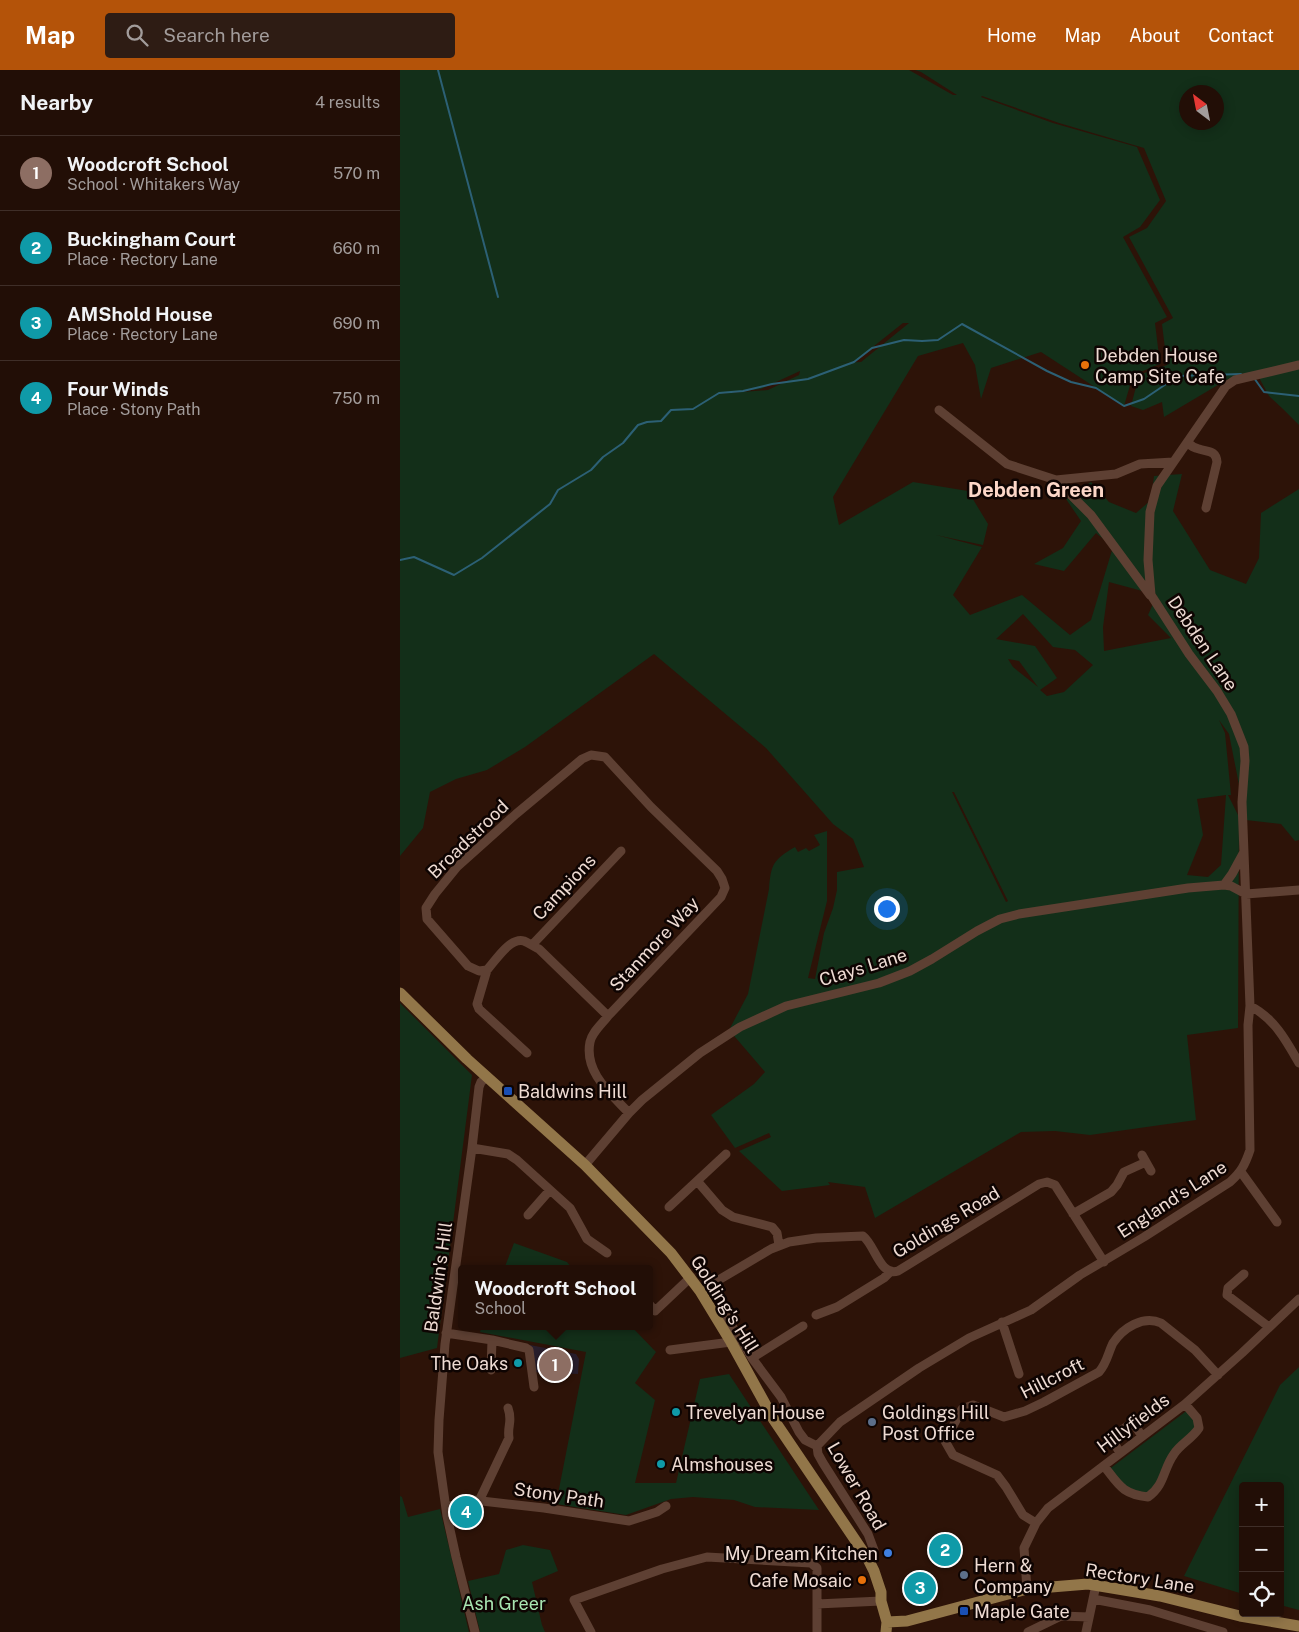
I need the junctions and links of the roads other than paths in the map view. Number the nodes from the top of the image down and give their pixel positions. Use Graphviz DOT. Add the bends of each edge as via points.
graph roads {
  1 [pos="1299,366"];
  2 [pos="939,410"];
  3 [pos="1188,443"];
  4 [pos="1173,462"];
  5 [pos="1056,480"];
  6 [pos="1206,508"];
  7 [pos="1151,595"];
  8 [pos="651,807"];
  9 [pos="621,851"];
  10 [pos="1244,852"];
  11 [pos="1224,885"];
  12 [pos="1299,890"];
  13 [pos="1246,894"];
  14 [pos="532,945"];
  15 [pos="488,970"];
  16 [pos="400,993"];
  17 [pos="1250,1006"];
  18 [pos="608,1016"];
  19 [pos="526,1053"];
  20 [pos="1299,1063"];
  21 [pos="487,1076"];
  22 [pos="629,1113"];
  23 [pos="472,1148"];
  24 [pos="726,1154"];
  25 [pos="585,1165"];
  26 [pos="1150,1171"];
  27 [pos="1241,1172"];
  28 [pos="698,1182"];
  29 [pos="550,1190"];
  30 [pos="669,1207"];
  31 [pos="1073,1214"];
  32 [pos="528,1215"];
  33 [pos="1277,1222"];
  34 [pos="779,1245"];
  35 [pos="607,1253"];
  36 [pos="1104,1262"];
  37 [pos="890,1272"];
  38 [pos="1244,1274"];
  39 [pos="691,1278"];
  40 [pos="700,1290"];
  41 [pos="1299,1299"];
  42 [pos="653,1309"];
  43 [pos="715,1315"];
  44 [pos="816,1315"];
  45 [pos="1002,1322"];
  46 [pos="803,1326"];
  47 [pos="1270,1327"];
  48 [pos="446,1333"];
  49 [pos="492,1340"];
  50 [pos="731,1342"];
  51 [pos="670,1350"];
  52 [pos="752,1358"];
  53 [pos="491,1370"];
  54 [pos="1019,1374"];
  55 [pos="1218,1375"];
  56 [pos="534,1387"];
  57 [pos="1185,1404"];
  58 [pos="508,1408"];
  59 [pos="1142,1436"];
  60 [pos="817,1446"];
  61 [pos="1120,1453"];
  62 [pos="1104,1466"];
  63 [pos="479,1501"];
  64 [pos="666,1506"];
  65 [pos="446,1507"];
  66 [pos="1036,1523"];
  67 [pos="868,1559"];
  68 [pos="1096,1585"];
  69 [pos="1027,1589"];
  70 [pos="1093,1599"];
  71 [pos="881,1601"];
  72 [pos="817,1604"];
  73 [pos="1089,1617"];
  74 [pos="1299,1626"];
  75 [pos="887,1627"];
  76 [pos="474,1632"];
  77 [pos="591,1632"];
  78 [pos="817,1632"];
  79 [pos="1028,1632"];
  80 [pos="1086,1632"];
  81 [pos="1223,1632"];
  1 -- 3 [label="street, Debden Lane" via="1235,380 1226,386"];
  2 -- 5 [label="street" via="1007,464"];
  3 -- 4 [label="street, Debden Lane"];
  3 -- 6 [label="street" via="1210,451 1217,458"];
  4 -- 5 [label="street" via="1140,464 1116,474"];
  4 -- 7 [label="street, Debden Lane" via="1157,486 1150,512 1148,560"];
  5 -- 7 [label="street" via="1091,515"];
  7 -- 10 [label="street, Debden Lane" via="1217,691 1240,735 1245,761 1242,802"];
  8 -- 15 [label="street, Broadstrood" via="605,757 591,756 582,759 457,867 426,908 427,919 468,966 479,971"];
  8 -- 18 [label="street, Stanmore Way" via="717,871 725,888"];
  9 -- 14 [label="street, Campions"];
  10 -- 11 [label="street"];
  10 -- 13 [label="street, Debden Lane"];
  11 -- 13 [label="street, Clays Lane"];
  11 -- 22 [label="street, Clays Lane" via="1078,904 1000,919 910,971 878,983 786,1006 740,1027 700,1052"];
  12 -- 13 [label="street"];
  13 -- 17 [label="street, England's Lane"];
  14 -- 15 [label="street" via="518,940 508,946"];
  14 -- 18 [label="street"];
  15 -- 19 [label="street" via="477,1004 479,1010"];
  16 -- 21 [label="main road, Golding's Hill"];
  17 -- 20 [label="street" via="1267,1016 1285,1037"];
  17 -- 27 [label="street, England's Lane" via="1250,1150"];
  18 -- 22 [label="street, Stanmore Way" via="590,1042 590,1062 601,1082"];
  21 -- 23 [label="street, Baldwin's Hill" via="479,1087"];
  21 -- 25 [label="main road, Golding's Hill"];
  22 -- 25 [label="street, Clays Lane"];
  23 -- 29 [label="street" via="508,1154"];
  23 -- 48 [label="street, Baldwin's Hill"];
  24 -- 28 [label="street"];
  25 -- 39 [label="main road, Golding's Hill" via="671,1253"];
  26 -- 31 [label="street" via="1144,1158 1124,1172 1110,1192"];
  27 -- 33 [label="street"];
  27 -- 36 [label="street, England's Lane"];
  28 -- 30 [label="street"];
  28 -- 34 [label="street" via="732,1217 772,1227"];
  29 -- 32 [label="street"];
  29 -- 35 [label="street" via="570,1208 586,1240"];
  31 -- 36 [label="street, Goldings Road"];
  31 -- 37 [label="street, Goldings Road" via="1055,1185 1043,1182 904,1268"];
  34 -- 37 [label="street, Goldings Road" via="816,1238 863,1236"];
  34 -- 40 [label="street, Goldings Road"];
  36 -- 45 [label="street, England's Lane" via="1031,1310"];
  37 -- 44 [label="street" via="837,1307"];
  38 -- 47 [label="street" via="1230,1286 1227,1294"];
  39 -- 40 [label="main road, Golding's Hill"];
  39 -- 42 [label="street" via="655,1311"];
  40 -- 43 [label="main road, Golding's Hill"];
  41 -- 47 [label="street, Hillyfields"];
  43 -- 50 [label="main road, Golding's Hill"];
  43 -- 52 [label="street, Lower Road" via="726,1316"];
  45 -- 54 [label="street"];
  45 -- 60 [label="street, England's Lane" via="958,1344 866,1404 840,1422"];
  46 -- 52 [label="street"];
  47 -- 55 [label="street, Hillyfields"];
  48 -- 49 [label="street"];
  48 -- 65 [label="street, Baldwin's Hill" via="438,1444"];
  49 -- 53 [label="street"];
  49 -- 56 [label="street" via="529,1350"];
  50 -- 51 [label="street"];
  50 -- 67 [label="main road, Golding's Hill" via="774,1420"];
  52 -- 60 [label="street, Lower Road" via="782,1397 799,1432 805,1440"];
  55 -- 57 [label="street, Hillyfields"];
  55 -- 66 [label="street, Hillcroft" via="1195,1350 1161,1322 1142,1322 1120,1334 1105,1365 1094,1376 1044,1402 1004,1417 973,1405 962,1409 945,1441 952,1455 996,1475 1024,1514"];
  57 -- 59 [label="street, Hillyfields"];
  57 -- 62 [label="street" via="1197,1418 1199,1428 1175,1452 1157,1491 1148,1497 1133,1495 1121,1487"];
  58 -- 63 [label="street" via="511,1417 509,1438"];
  59 -- 61 [label="street, Hillyfields"];
  59 -- 61 [label="street" via="1135,1426 1129,1425 1115,1436 1113,1442"];
  60 -- 67 [label="street, Lower Road" via="822,1463 868,1534 874,1550"];
  61 -- 62 [label="street, Hillyfields"];
  62 -- 66 [label="street, Hillyfields" via="1048,1508"];
  63 -- 64 [label="street, Stony Path" via="629,1521"];
  63 -- 65 [label="street, Stony Path"];
  65 -- 76 [label="street, Baldwin's Hill"];
  66 -- 69 [label="street, Hillyfields" via="1024,1548"];
  67 -- 71 [label="main road, Golding's Hill" via="878,1581"];
  68 -- 69 [label="main road, Rectory Lane"];
  68 -- 70 [label="street"];
  68 -- 74 [label="main road, Rectory Lane"];
  69 -- 75 [label="main road, Rectory Lane"];
  70 -- 73 [label="street"];
  70 -- 81 [label="street, Rectory Lane" via="1150,1610"];
  71 -- 72 [label="street"];
  71 -- 75 [label="main road, Golding's Hill"];
  72 -- 77 [label="street" via="817,1568 810,1563 707,1557 574,1600"];
  72 -- 78 [label="street"];
  73 -- 79 [label="street" via="1061,1616"];
  73 -- 80 [label="street"];
}
